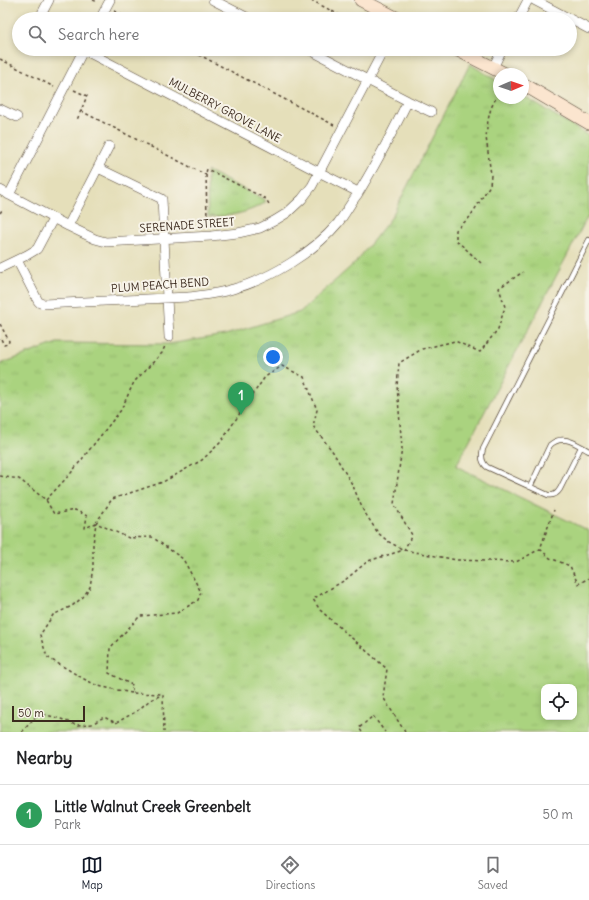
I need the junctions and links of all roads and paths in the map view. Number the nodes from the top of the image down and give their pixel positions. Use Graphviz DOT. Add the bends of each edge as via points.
graph roads {
  1 [pos="49,0"];
  2 [pos="93,0"];
  3 [pos="110,0"];
  4 [pos="213,0"];
  5 [pos="311,0"];
  6 [pos="361,0"];
  7 [pos="528,0"];
  8 [pos="534,0"];
  9 [pos="99,3"];
  10 [pos="113,10"];
  11 [pos="43,12"];
  12 [pos="104,12"];
  13 [pos="117,12"];
  14 [pos="236,12"];
  15 [pos="334,12"];
  16 [pos="384,12"];
  17 [pos="522,12"];
  18 [pos="557,12"];
  19 [pos="577,23"];
  20 [pos="589,29"];
  21 [pos="79,56"];
  22 [pos="96,56"];
  23 [pos="202,56"];
  24 [pos="322,56"];
  25 [pos="380,56"];
  26 [pos="470,56"];
  27 [pos="499,56"];
  28 [pos="0,59"];
  29 [pos="493,68"];
  30 [pos="368,79"];
  31 [pos="56,88"];
  32 [pos="529,88"];
  33 [pos="72,89"];
  34 [pos="408,101"];
  35 [pos="493,104"];
  36 [pos="0,109"];
  37 [pos="81,111"];
  38 [pos="431,112"];
  39 [pos="17,117"];
  40 [pos="77,120"];
  41 [pos="589,123"];
  42 [pos="336,125"];
  43 [pos="109,146"];
  44 [pos="98,168"];
  45 [pos="319,173"];
  46 [pos="206,175"];
  47 [pos="0,190"];
  48 [pos="358,192"];
  49 [pos="9,195"];
  50 [pos="269,204"];
  51 [pos="2,210"];
  52 [pos="0,213"];
  53 [pos="53,219"];
  54 [pos="207,220"];
  55 [pos="68,226"];
  56 [pos="164,239"];
  57 [pos="589,240"];
  58 [pos="17,260"];
  59 [pos="481,263"];
  60 [pos="0,268"];
  61 [pos="523,272"];
  62 [pos="166,298"];
  63 [pos="0,324"];
  64 [pos="0,337"];
  65 [pos="168,337"];
  66 [pos="581,447"];
  67 [pos="589,451"];
  68 [pos="0,476"];
  69 [pos="530,487"];
  70 [pos="46,500"];
  71 [pos="554,510"];
  72 [pos="96,523"];
  73 [pos="540,549"];
  74 [pos="404,550"];
  75 [pos="589,578"];
  76 [pos="132,693"];
  77 [pos="163,694"];
  78 [pos="22,732"];
  79 [pos="164,732"];
  80 [pos="362,732"];
  81 [pos="385,732"];
  82 [pos="405,732"];
  1 -- 11 [label="street"];
  2 -- 9 [label="path"];
  3 -- 12 [label="street"];
  4 -- 14 [label="street"];
  5 -- 15 [label="path"];
  6 -- 16 [label="main road"];
  7 -- 17 [label="street"];
  8 -- 18 [label="street"];
  10 -- 13 [label="path"];
  19 -- 20 [label="street"];
  21 -- 49 [label="street"];
  22 -- 45 [label="street, MULBERRY GROVE LANE"];
  23 -- 42 [label="path"];
  24 -- 30 [label="street"];
  25 -- 30 [label="street, SERENADE STREET"];
  26 -- 29 [label="main road"];
  27 -- 29 [label="street"];
  28 -- 31 [label="path"];
  30 -- 34 [label="street"];
  30 -- 45 [label="street, SERENADE STREET"];
  32 -- 41 [label="main road"];
  33 -- 37 [label="path" via="86,96"];
  34 -- 38 [label="street"];
  34 -- 48 [label="street, PLUM PEACH BEND"];
  35 -- 59 [label="path" via="486,138 490,186 470,217 456,230 456,240"];
  36 -- 39 [label="street"];
  37 -- 40 [label="path"];
  37 -- 46 [label="path"];
  43 -- 44 [label="street"];
  44 -- 55 [label="street"];
  44 -- 56 [label="street" via="162,199"];
  45 -- 48 [label="street, MULBERRY GROVE LANE"];
  45 -- 56 [label="street, SERENADE STREET" via="312,186 294,207 260,228 238,233"];
  46 -- 50 [label="path" via="207,169 266,199"];
  46 -- 54 [label="path"];
  47 -- 49 [label="street, SERENADE STREET"];
  48 -- 62 [label="street, PLUM PEACH BEND" via="325,236 288,265 234,289 210,295"];
  49 -- 53 [label="street, SERENADE STREET"];
  51 -- 52 [label="path"];
  53 -- 55 [label="street, SERENADE STREET"];
  53 -- 58 [label="street" via="36,249"];
  55 -- 56 [label="street, SERENADE STREET" via="102,242"];
  56 -- 62 [label="street"];
  57 -- 69 [label="lane" via="481,455 487,467"];
  58 -- 60 [label="street"];
  58 -- 62 [label="street, PLUM PEACH BEND" via="38,301 43,304"];
  61 -- 74 [label="path" via="499,288 505,307 498,329 480,352 455,341 422,349 399,363 397,386 402,448 394,504 412,535"];
  62 -- 65 [label="street"];
  63 -- 64 [label="path" via="9,341 8,344 4,345"];
  65 -- 70 [label="path" via="162,353 134,382 121,410 72,473"];
  66 -- 67 [label="lane"];
  66 -- 69 [label="lane" via="565,439 554,441"];
  66 -- 69 [label="lane" via="558,493 548,495"];
  68 -- 70 [label="path" via="19,479"];
  70 -- 72 [label="path" via="54,514 75,510 86,516 86,528"];
  71 -- 73 [label="path"];
  72 -- 74 [label="path" via="112,500 163,482 202,460 221,442 265,377 282,366 304,377 317,410 314,426 333,452 378,533"];
  72 -- 76 [label="path" via="90,587 72,606 53,615 40,635 47,657 98,686"];
  72 -- 76 [label="path" via="129,538 152,537 183,559 201,592 198,600 177,613 140,616 110,648 109,673 132,685"];
  73 -- 74 [label="path" via="516,562 457,560"];
  73 -- 75 [label="path" via="550,558 570,566 578,584"];
  74 -- 82 [label="path" via="368,561 313,599 320,610 386,669 383,696"];
  76 -- 77 [label="path"];
  77 -- 78 [label="path" via="116,723 104,716 92,724 76,725 39,713"];
  77 -- 79 [label="path"];
  80 -- 81 [label="path" via="359,728 373,716"];
}
